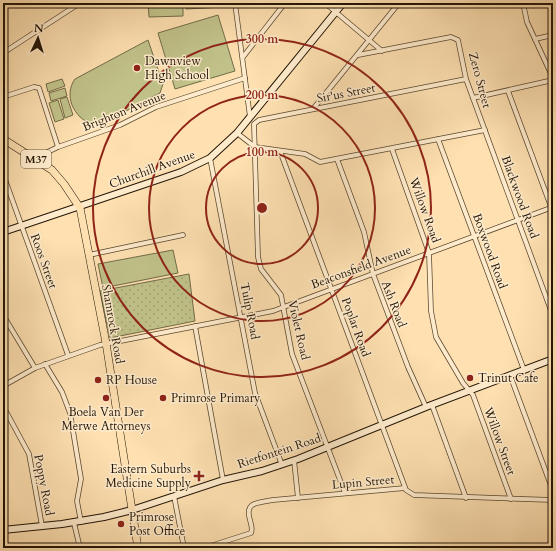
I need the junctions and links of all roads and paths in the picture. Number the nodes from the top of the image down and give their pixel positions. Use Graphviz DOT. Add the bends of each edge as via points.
graph roads {
  1 [pos="80,3"];
  2 [pos="236,3"];
  3 [pos="285,3"];
  4 [pos="325,3"];
  5 [pos="343,3"];
  6 [pos="399,3"];
  7 [pos="523,3"];
  8 [pos="335,12"];
  9 [pos="553,35"];
  10 [pos="370,39"];
  11 [pos="535,39"];
  12 [pos="382,51"];
  13 [pos="3,53"];
  14 [pos="358,55"];
  15 [pos="243,57"];
  16 [pos="245,78"];
  17 [pos="466,79"];
  18 [pos="553,79"];
  19 [pos="508,91"];
  20 [pos="3,97"];
  21 [pos="473,98"];
  22 [pos="248,102"];
  23 [pos="242,103"];
  24 [pos="313,110"];
  25 [pos="250,117"];
  26 [pos="485,130"];
  27 [pos="237,133"];
  28 [pos="3,139"];
  29 [pos="438,139"];
  30 [pos="255,146"];
  31 [pos="58,147"];
  32 [pos="392,148"];
  33 [pos="280,151"];
  34 [pos="35,158"];
  35 [pos="210,158"];
  36 [pos="337,159"];
  37 [pos="3,174"];
  38 [pos="80,208"];
  39 [pos="552,209"];
  40 [pos="517,221"];
  41 [pos="21,227"];
  42 [pos="3,232"];
  43 [pos="183,236"];
  44 [pos="473,236"];
  45 [pos="429,253"];
  46 [pos="89,255"];
  47 [pos="373,274"];
  48 [pos="331,289"];
  49 [pos="284,307"];
  50 [pos="3,315"];
  51 [pos="553,316"];
  52 [pos="241,318"];
  53 [pos="195,326"];
  54 [pos="106,343"];
  55 [pos="68,355"];
  56 [pos="552,360"];
  57 [pos="45,364"];
  58 [pos="35,368"];
  59 [pos="553,368"];
  60 [pos="524,370"];
  61 [pos="510,375"];
  62 [pos="3,386"];
  63 [pos="469,391"];
  64 [pos="3,406"];
  65 [pos="429,406"];
  66 [pos="382,426"];
  67 [pos="328,447"];
  68 [pos="294,460"];
  69 [pos="282,465"];
  70 [pos="223,480"];
  71 [pos="405,488"];
  72 [pos="553,491"];
  73 [pos="345,493"];
  74 [pos="174,496"];
  75 [pos="298,498"];
  76 [pos="466,498"];
  77 [pos="511,499"];
  78 [pos="553,500"];
  79 [pos="132,510"];
  80 [pos="81,522"];
  81 [pos="74,523"];
  82 [pos="42,526"];
  83 [pos="3,530"];
  84 [pos="3,538"];
  85 [pos="222,546"];
  86 [pos="8,548"];
  87 [pos="80,548"];
  88 [pos="138,548"];
  89 [pos="184,548"];
  90 [pos="204,548"];
  91 [pos="430,548"];
  92 [pos="438,548"];
  1 -- 13 [label="street"];
  2 -- 15 [label="street"];
  3 -- 15 [label="street"];
  4 -- 8 [label="street"];
  5 -- 8 [label="street, Churchill Avenue"];
  6 -- 10 [label="street"];
  7 -- 11 [label="street" via="525,16"];
  8 -- 10 [label="street"];
  8 -- 25 [label="street, Churchill Avenue"];
  9 -- 11 [label="street"];
  10 -- 12 [label="street"];
  10 -- 14 [label="street"];
  11 -- 18 [label="street"];
  12 -- 14 [label="street"];
  12 -- 17 [label="street, Zero Street" via="454,38 460,42"];
  14 -- 24 [label="street"];
  15 -- 16 [label="street"];
  16 -- 22 [label="street"];
  16 -- 31 [label="street, Brighton Avenue" via="156,108 120,125"];
  17 -- 21 [label="street, Zero Street"];
  17 -- 24 [label="street, Sir'us Street"];
  18 -- 19 [label="street"];
  19 -- 21 [label="street"];
  19 -- 39 [label="street"];
  20 -- 31 [label="street" via="34,87 40,88"];
  21 -- 26 [label="street, Zero Street"];
  22 -- 23 [label="street"];
  22 -- 25 [label="street"];
  24 -- 30 [label="street, Sir'us Street" via="255,122"];
  25 -- 27 [label="street, Churchill Avenue"];
  26 -- 29 [label="street"];
  26 -- 40 [label="street, Blackwood Road"];
  27 -- 30 [label="street"];
  27 -- 35 [label="street, Churchill Avenue"];
  28 -- 34 [label="main road, Shamrock Road / M37"];
  29 -- 32 [label="street"];
  29 -- 44 [label="street, Boxwood Road"];
  30 -- 33 [label="street"];
  30 -- 49 [label="street, Violet Road" via="258,257 261,268 278,291"];
  31 -- 34 [label="street, Brighton Avenue"];
  32 -- 36 [label="street"];
  32 -- 45 [label="street, Willow Road"];
  33 -- 36 [label="street" via="305,154 320,162"];
  33 -- 48 [label="street, Poplar Road"];
  34 -- 38 [label="main road, Shamrock Road / M37" via="52,170"];
  35 -- 38 [label="street, Churchill Avenue" via="187,170"];
  35 -- 52 [label="street, Tulip Road"];
  36 -- 47 [label="street, Ash Road" via="364,232"];
  37 -- 41 [label="street, Roos Street"];
  38 -- 41 [label="street, Churchill Avenue"];
  38 -- 46 [label="main road, Shamrock Road / M37"];
  39 -- 40 [label="street, Beaconsfield Avenue"];
  40 -- 44 [label="street, Beaconsfield Avenue"];
  40 -- 51 [label="street, Blackwood Road"];
  41 -- 42 [label="street, Churchill Avenue"];
  41 -- 55 [label="street, Roos Street"];
  43 -- 46 [label="street"];
  44 -- 45 [label="street, Beaconsfield Avenue"];
  44 -- 60 [label="street, Boxwood Road"];
  45 -- 47 [label="street, Beaconsfield Avenue"];
  45 -- 63 [label="street, Willow Road" via="432,325 439,343"];
  46 -- 54 [label="main road, Shamrock Road / M37"];
  47 -- 48 [label="street, Beaconsfield Avenue"];
  47 -- 65 [label="street, Ash Road" via="408,367"];
  48 -- 49 [label="street, Beaconsfield Avenue"];
  48 -- 66 [label="street, Poplar Road"];
  49 -- 52 [label="street, Beaconsfield Avenue"];
  49 -- 67 [label="street, Violet Road" via="292,354"];
  50 -- 58 [label="street"];
  52 -- 53 [label="street, Beaconsfield Avenue"];
  52 -- 69 [label="street, Tulip Road" via="255,393"];
  53 -- 54 [label="street, Beaconsfield Avenue"];
  53 -- 70 [label="street"];
  54 -- 55 [label="street, Beaconsfield Avenue"];
  54 -- 79 [label="main road, Shamrock Road / M37"];
  55 -- 57 [label="street, Beaconsfield Avenue"];
  56 -- 59 [label="street"];
  56 -- 60 [label="street, Rietfontein Road"];
  57 -- 58 [label="street, Beaconsfield Avenue"];
  57 -- 80 [label="street" via="67,403 81,476 77,501"];
  58 -- 62 [label="street, Beaconsfield Avenue"];
  60 -- 61 [label="street, Rietfontein Road"];
  61 -- 63 [label="street, Rietfontein Road"];
  61 -- 72 [label="street"];
  63 -- 65 [label="street, Rietfontein Road"];
  63 -- 77 [label="street, Willow Street" via="473,395"];
  64 -- 82 [label="street, Poppy Road" via="29,454"];
  65 -- 66 [label="street, Rietfontein Road"];
  65 -- 76 [label="street, Ash Road"];
  66 -- 67 [label="street, Rietfontein Road"];
  66 -- 71 [label="street, Poplar Road"];
  67 -- 68 [label="street, Rietfontein Road"];
  67 -- 73 [label="street, Violet Road"];
  68 -- 69 [label="street, Rietfontein Road"];
  68 -- 75 [label="street"];
  69 -- 70 [label="street, Rietfontein Road"];
  70 -- 74 [label="street, Rietfontein Road"];
  71 -- 73 [label="street, Lupin Street"];
  71 -- 76 [label="street, Lupin Street" via="414,495"];
  73 -- 75 [label="street, Lupin Street"];
  74 -- 79 [label="street, Rietfontein Road"];
  74 -- 89 [label="street"];
  75 -- 85 [label="street, Lupin Street" via="251,505 248,514 251,533"];
  76 -- 77 [label="street, Lupin Street"];
  77 -- 78 [label="street, Lupin Street"];
  79 -- 80 [label="street, Rietfontein Road"];
  79 -- 88 [label="main road, Shamrock Road / M37"];
  80 -- 81 [label="street, Rietfontein Road"];
  81 -- 82 [label="street, Rietfontein Road"];
  81 -- 87 [label="street"];
  82 -- 83 [label="street, Rietfontein Road"];
  84 -- 86 [label="street"];
  85 -- 90 [label="street, Lupin Street"];
  91 -- 92 [label="street"];
}
